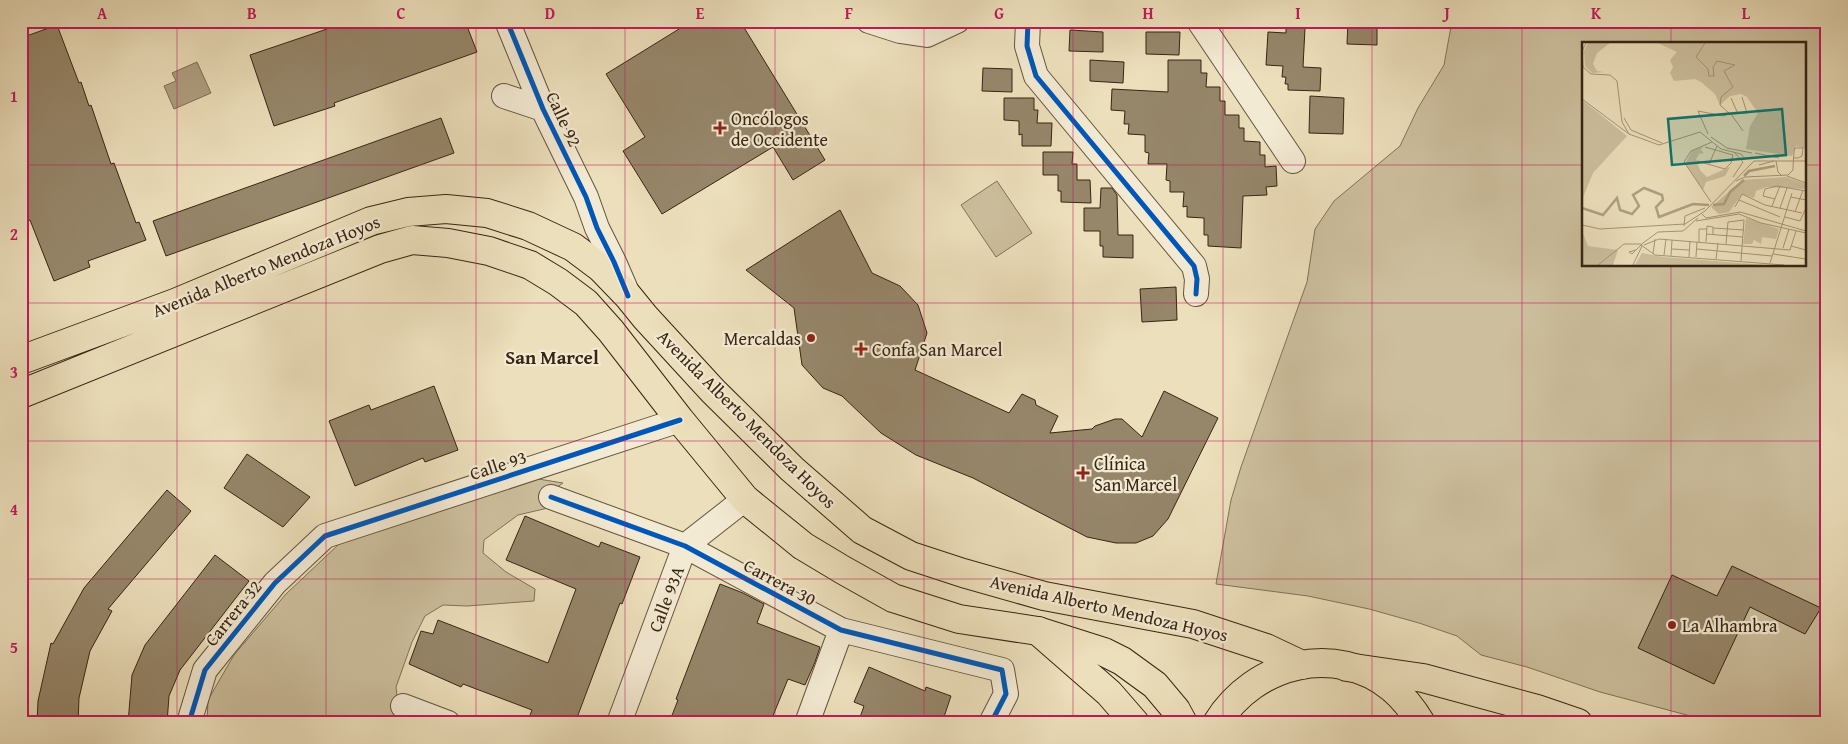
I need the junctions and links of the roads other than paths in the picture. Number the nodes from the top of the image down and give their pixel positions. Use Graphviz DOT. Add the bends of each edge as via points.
graph roads {
  1 [pos="507,21"];
  2 [pos="869,21"];
  3 [pos="957,21"];
  4 [pos="1028,21"];
  5 [pos="1199,21"];
  6 [pos="504,96"];
  7 [pos="544,110"];
  8 [pos="1293,161"];
  9 [pos="597,228"];
  10 [pos="573,247"];
  11 [pos="1196,294"];
  12 [pos="628,296"];
  13 [pos="21,360"];
  14 [pos="21,394"];
  15 [pos="680,420"];
  16 [pos="551,497"];
  17 [pos="745,499"];
  18 [pos="325,536"];
  19 [pos="686,546"];
  20 [pos="841,630"];
  21 [pos="1038,632"];
  22 [pos="1302,665"];
  23 [pos="1347,667"];
  24 [pos="403,706"];
  25 [pos="1415,714"];
  26 [pos="191,723"];
  27 [pos="448,723"];
  28 [pos="619,723"];
  29 [pos="807,723"];
  30 [pos="991,723"];
  31 [pos="1135,723"];
  32 [pos="1183,723"];
  33 [pos="1217,723"];
  34 [pos="1578,723"];
  1 -- 7 [label="street, Calle 92"];
  2 -- 3 [label="street" via="927,35"];
  4 -- 11 [label="street" via="1027,46 1036,76 1194,266"];
  5 -- 8 [label="street"];
  6 -- 7 [label="street"];
  7 -- 9 [label="street, Calle 92" via="586,197"];
  9 -- 10 [label="street"];
  9 -- 12 [label="street, Calle 92"];
  10 -- 12 [label="main road, Avenida Alberto Mendoza Hoyos" via="601,268"];
  10 -- 13 [label="main road, Avenida Alberto Mendoza Hoyos" via="528,226 488,213 446,208 408,212 371,220 175,303"];
  12 -- 22 [label="main road, Avenida Alberto Mendoza Hoyos" via="713,391 792,469 862,530 911,556 963,572 1044,596 1193,624 1266,648"];
  14 -- 15 [label="main road, Avenida Alberto Mendoza Hoyos" via="380,249 412,240 489,251 530,265 558,282 586,302"];
  15 -- 17 [label="main road, Avenida Alberto Mendoza Hoyos"];
  15 -- 18 [label="street, Calle 93"];
  16 -- 19 [label="street, Carrera 30"];
  17 -- 19 [label="street, Calle 93A"];
  17 -- 21 [label="main road, Avenida Alberto Mendoza Hoyos" via="804,546 894,598 959,618"];
  18 -- 26 [label="street, Carrera 32" via="275,583 205,670"];
  19 -- 20 [label="street, Carrera 30"];
  19 -- 28 [label="street, Calle 93A"];
  20 -- 29 [label="street"];
  20 -- 30 [label="street, Carrera 30" via="1002,670 1006,694"];
  21 -- 31 [label="main road" via="1109,693"];
  21 -- 32 [label="main road, Avenida Alberto Mendoza Hoyos" via="1104,652 1122,661 1155,685"];
  22 -- 23 [label="main road" via="1325,663"];
  22 -- 33 [label="main road" via="1259,679 1241,693"];
  23 -- 25 [label="main road" via="1384,684"];
  23 -- 34 [label="main road" via="1423,678"];
  24 -- 27 [label="street"];
}
